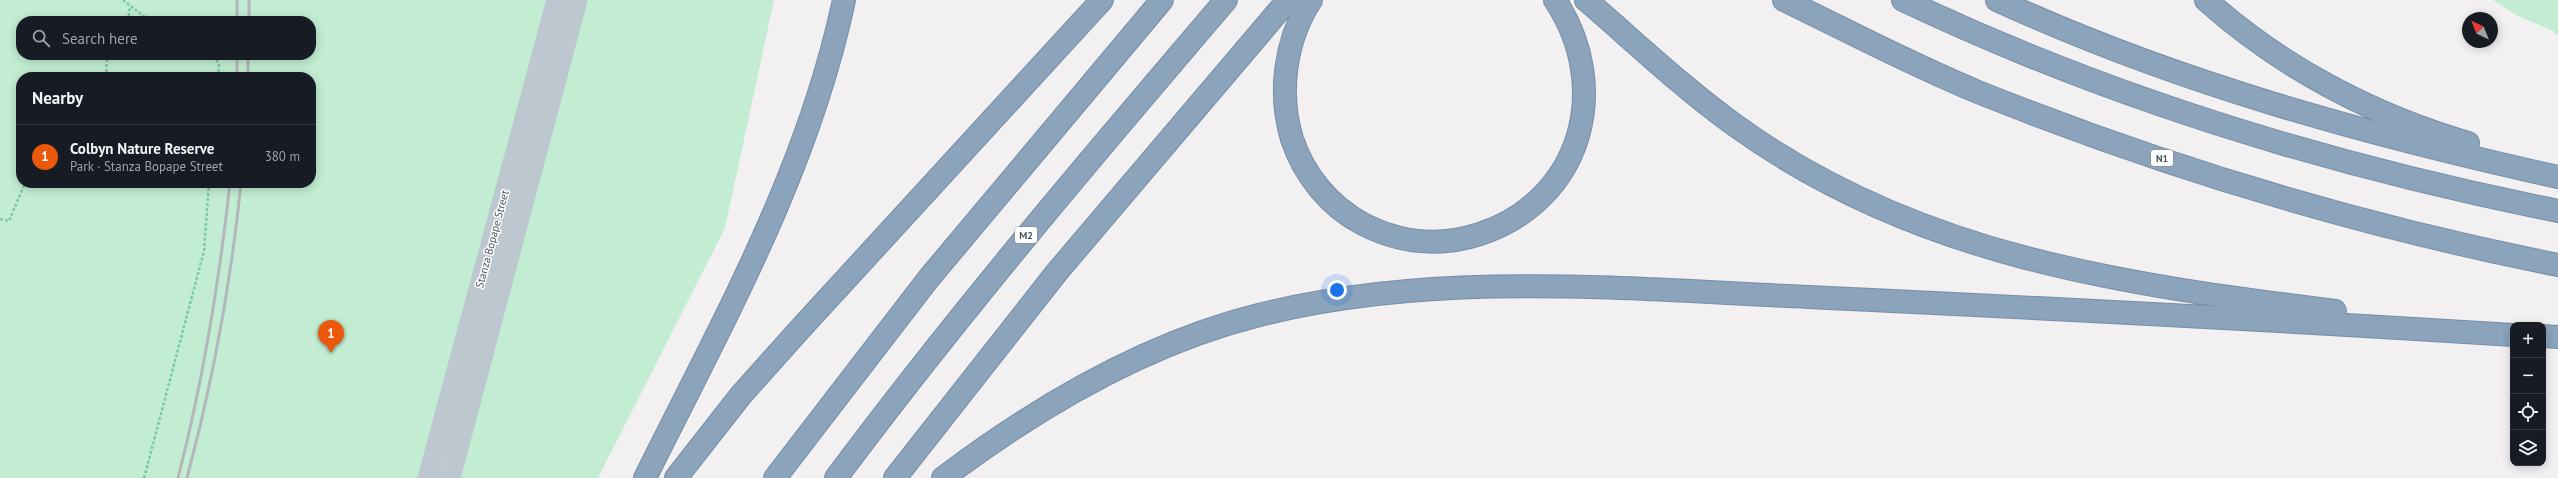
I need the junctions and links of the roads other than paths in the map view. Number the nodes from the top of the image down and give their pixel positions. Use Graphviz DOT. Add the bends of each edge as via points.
graph roads {
  1 [pos="557,0"];
  2 [pos="577,0"];
  3 [pos="844,0"];
  4 [pos="1102,0"];
  5 [pos="1162,0"];
  6 [pos="1226,0"];
  7 [pos="1288,0"];
  8 [pos="1311,0"];
  9 [pos="1555,0"];
  10 [pos="1586,0"];
  11 [pos="1784,0"];
  12 [pos="1903,0"];
  13 [pos="1997,0"];
  14 [pos="2206,0"];
  15 [pos="2558,168"];
  16 [pos="2558,177"];
  17 [pos="2558,211"];
  18 [pos="2558,265"];
  19 [pos="2510,334"];
  20 [pos="2510,334"];
  21 [pos="428,478"];
  22 [pos="450,478"];
  23 [pos="645,478"];
  24 [pos="676,478"];
  25 [pos="776,478"];
  26 [pos="836,478"];
  27 [pos="895,478"];
  28 [pos="943,478"];
  1 -- 21 [label="main road, Stanza Bopape Street"];
  2 -- 22 [label="main road, Stanza Bopape Street"];
  3 -- 23 [label="highway" via="822,86 779,201 755,257"];
  4 -- 24 [label="highway" via="761,373"];
  5 -- 25 [label="highway" via="929,278"];
  6 -- 26 [label="highway, M2" via="1000,266 892,402"];
  7 -- 27 [label="highway" via="1057,272"];
  8 -- 9 [label="highway" via="1297,28 1286,71 1286,110 1296,151 1316,184 1340,210 1387,235 1426,242 1472,237 1513,219 1541,198 1564,170 1583,117 1584,72 1572,30"];
  10 -- 19 [label="highway" via="1656,62 1737,127 1827,182 1924,228 1993,251 2118,280 2275,304"];
  11 -- 18 [label="highway, N1" via="1977,91 2077,129 2219,177 2361,219 2485,251"];
  12 -- 17 [label="highway" via="2088,79 2181,113 2294,148 2386,172"];
  13 -- 16 [label="highway" via="2075,33 2251,96 2390,138"];
  14 -- 15 [label="highway" via="2256,42 2353,98 2463,142"];
  20 -- 28 [label="highway" via="1989,305 1524,285 1388,292 1255,316 1175,342 1055,401 984,447"];
}
